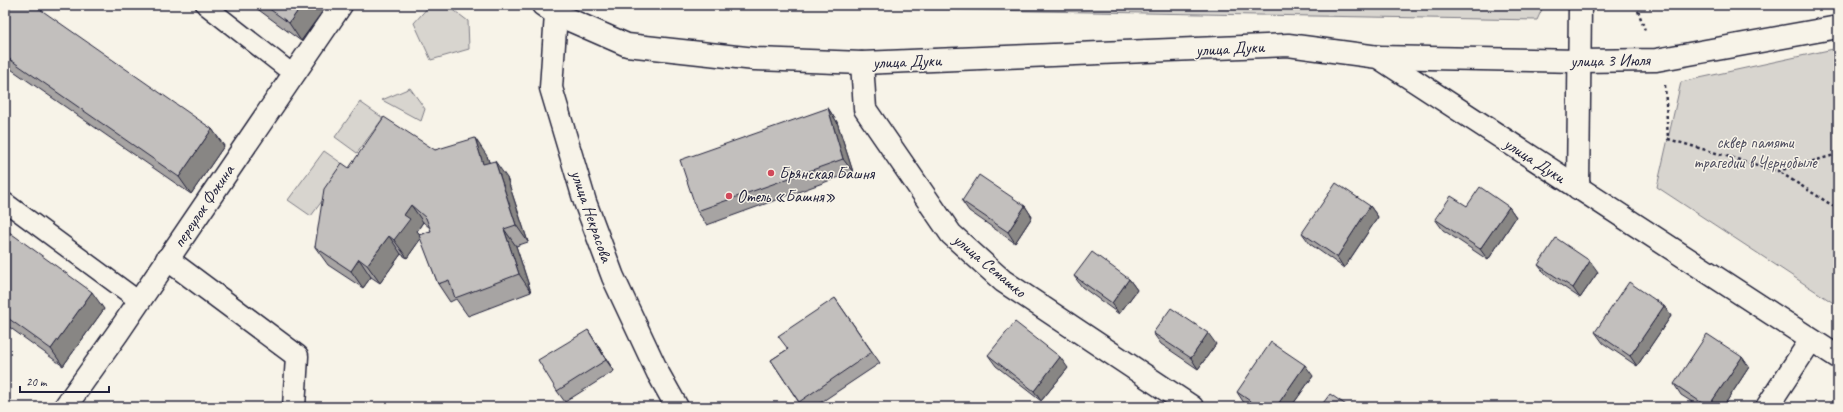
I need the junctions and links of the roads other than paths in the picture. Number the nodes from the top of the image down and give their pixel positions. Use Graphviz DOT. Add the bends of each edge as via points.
graph roads {
  1 [pos="205,5"];
  2 [pos="341,5"];
  3 [pos="1580,5"];
  4 [pos="550,9"];
  5 [pos="1838,27"];
  6 [pos="1378,57"];
  7 [pos="1578,61"];
  8 [pos="862,63"];
  9 [pos="293,74"];
  10 [pos="1578,188"];
  11 [pos="5,202"];
  12 [pos="167,259"];
  13 [pos="139,301"];
  14 [pos="1811,340"];
  15 [pos="1838,357"];
  16 [pos="65,407"];
  17 [pos="294,407"];
  18 [pos="677,407"];
  19 [pos="1192,407"];
  20 [pos="1767,407"];
  1 -- 9 [label="lane"];
  2 -- 9 [label="street, переулок Фокина"];
  3 -- 7 [label="street"];
  4 -- 8 [label="street, улица Дуки" via="627,45 755,59"];
  4 -- 18 [label="street, улица Некрасова" via="551,88 585,202 613,277"];
  5 -- 7 [label="street, улица 3 Июля" via="1656,60"];
  6 -- 7 [label="street, улица 3 Июля"];
  6 -- 8 [label="street, улица Дуки" via="1288,45"];
  6 -- 10 [label="street, улица Дуки"];
  7 -- 10 [label="street"];
  8 -- 19 [label="street, улица Семашко" via="865,109 951,234 1003,280"];
  9 -- 12 [label="street, переулок Фокина"];
  10 -- 14 [label="street, улица Дуки"];
  11 -- 13 [label="lane"];
  12 -- 13 [label="street, переулок Фокина"];
  12 -- 17 [label="street" via="297,356"];
  13 -- 16 [label="street, переулок Фокина"];
  14 -- 15 [label="street, улица Дуки"];
  14 -- 20 [label="street"];
}
